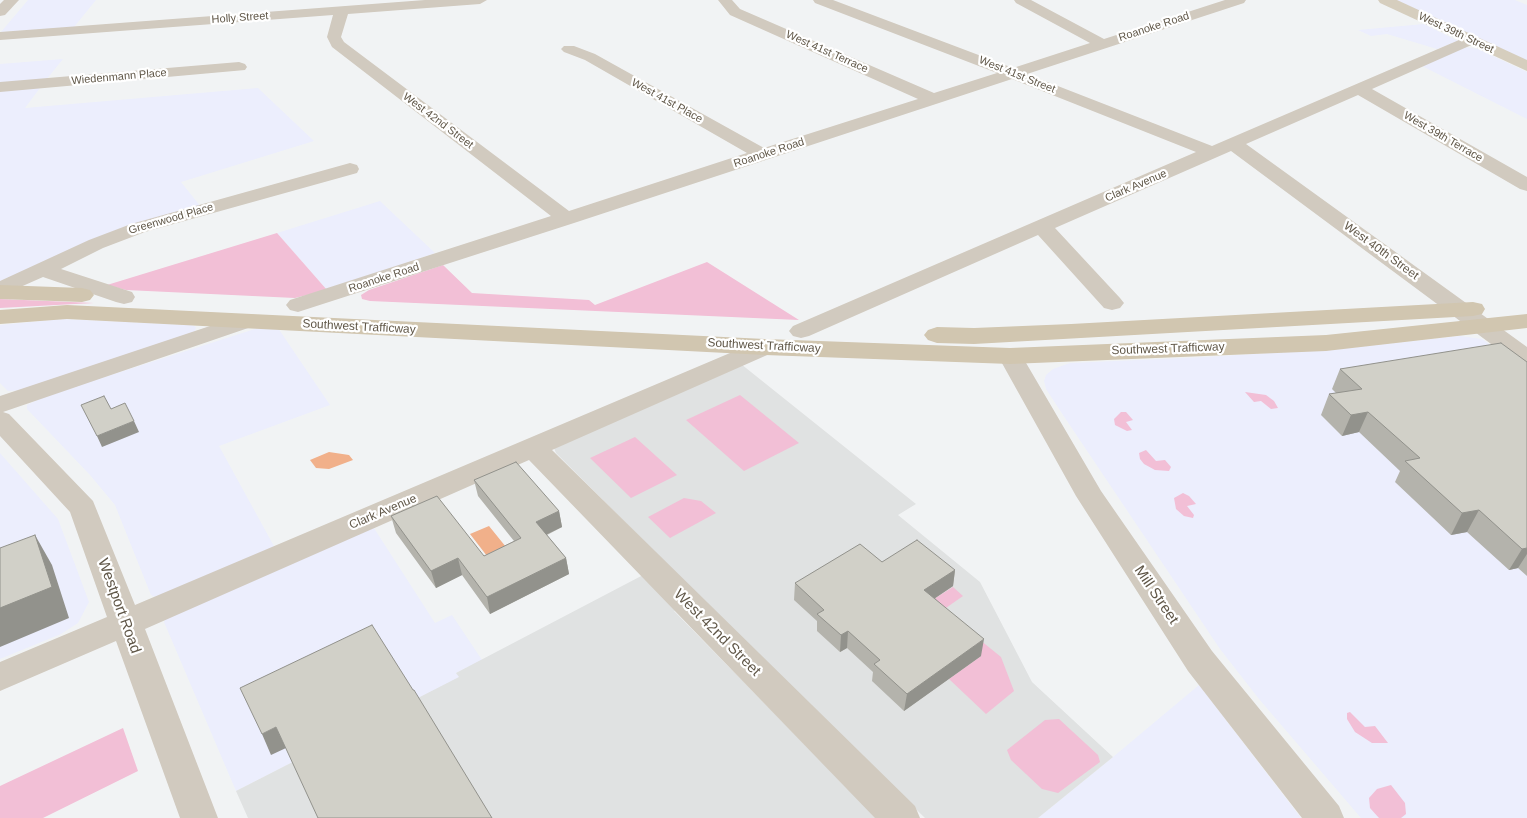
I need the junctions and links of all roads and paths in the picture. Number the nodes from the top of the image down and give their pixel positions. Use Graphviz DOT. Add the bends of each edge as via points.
graph roads {
  1 [pos="12,0"];
  2 [pos="480,0"];
  3 [pos="725,0"];
  4 [pos="820,0"];
  5 [pos="1021,0"];
  6 [pos="1239,0"];
  7 [pos="1385,0"];
  8 [pos="422,2"];
  9 [pos="342,10"];
  10 [pos="0,12"];
  11 [pos="0,36"];
  12 [pos="1471,40"];
  13 [pos="1103,44"];
  14 [pos="569,49"];
  15 [pos="1527,66"];
  16 [pos="238,67"];
  17 [pos="1012,73"];
  18 [pos="0,87"];
  19 [pos="1360,89"];
  20 [pos="933,99"];
  21 [pos="1234,144"];
  22 [pos="1214,153"];
  23 [pos="763,155"];
  24 [pos="350,169"];
  25 [pos="1527,185"];
  26 [pos="567,219"];
  27 [pos="1042,227"];
  28 [pos="42,270"];
  29 [pos="0,290"];
  30 [pos="124,297"];
  31 [pos="1112,303"];
  32 [pos="1527,304"];
  33 [pos="298,305"];
  34 [pos="1461,310"];
  35 [pos="0,317"];
  36 [pos="246,321"];
  37 [pos="1527,321"];
  38 [pos="1482,326"];
  39 [pos="801,331"];
  40 [pos="1071,332"];
  41 [pos="974,336"];
  42 [pos="766,347"];
  43 [pos="1010,356"];
  44 [pos="1527,359"];
  45 [pos="0,405"];
  46 [pos="0,420"];
  47 [pos="533,447"];
  48 [pos="125,623"];
  49 [pos="0,677"];
  50 [pos="199,818"];
  51 [pos="901,818"];
  52 [pos="1325,818"];
  1 -- 10 [label="street"];
  2 -- 8 [label="street, Holly Street"];
  3 -- 20 [label="street, West 41st Terrace" via="735,12"];
  4 -- 17 [label="street, West 41st Street"];
  5 -- 13 [label="street"];
  6 -- 13 [label="street, Roanoke Road"];
  7 -- 12 [label="main road, West 39th Street"];
  8 -- 9 [label="street, Holly Street"];
  9 -- 11 [label="street, Holly Street"];
  9 -- 26 [label="street, West 42nd Street" via="334,37 337,44"];
  12 -- 15 [label="main road, West 39th Street"];
  12 -- 19 [label="street, Clark Avenue"];
  13 -- 17 [label="street, Roanoke Road"];
  14 -- 23 [label="street, West 41st Place" via="590,57"];
  16 -- 18 [label="street, Wiedenmann Place"];
  17 -- 20 [label="street, Roanoke Road"];
  17 -- 22 [label="street, West 41st Street"];
  19 -- 21 [label="street, Clark Avenue"];
  19 -- 25 [label="street, West 39th Terrace"];
  20 -- 23 [label="street, Roanoke Road"];
  21 -- 22 [label="street, Clark Avenue"];
  21 -- 34 [label="street, West 40th Street"];
  22 -- 27 [label="street, Clark Avenue"];
  23 -- 26 [label="street, Roanoke Road"];
  24 -- 28 [label="street, Greenwood Place" via="138,228"];
  26 -- 33 [label="street, Roanoke Road"];
  27 -- 31 [label="street"];
  27 -- 39 [label="street, Clark Avenue"];
  28 -- 29 [label="street, Greenwood Place"];
  28 -- 30 [label="street"];
  29 -- 30 [label="main road, Southwest Trafficway"];
  30 -- 33 [label="main road, Southwest Trafficway"];
  32 -- 34 [label="main road, Southwest Trafficway"];
  33 -- 39 [label="main road, Southwest Trafficway"];
  34 -- 38 [label="street, West 40th Street"];
  34 -- 40 [label="main road, Southwest Trafficway"];
  35 -- 36 [label="main road, Southwest Trafficway" via="67,312"];
  36 -- 42 [label="main road, Southwest Trafficway"];
  36 -- 45 [label="street"];
  37 -- 38 [label="main road, Southwest Trafficway"];
  38 -- 43 [label="main road, Southwest Trafficway" via="1326,342"];
  38 -- 44 [label="street, West 40th Street"];
  39 -- 41 [label="main road, Southwest Trafficway"];
  40 -- 41 [label="main road, Southwest Trafficway"];
  40 -- 43 [label="main road" via="1022,347"];
  41 -- 43 [label="main road"];
  42 -- 43 [label="main road, Southwest Trafficway"];
  42 -- 47 [label="street, Clark Avenue"];
  43 -- 52 [label="street, Mill Street" via="1090,496 1200,661"];
  46 -- 48 [label="street, Westport Road" via="83,508"];
  47 -- 48 [label="street, Clark Avenue"];
  47 -- 51 [label="street, West 42nd Street"];
  48 -- 49 [label="street, Clark Avenue"];
  48 -- 50 [label="street, Westport Road"];
}
